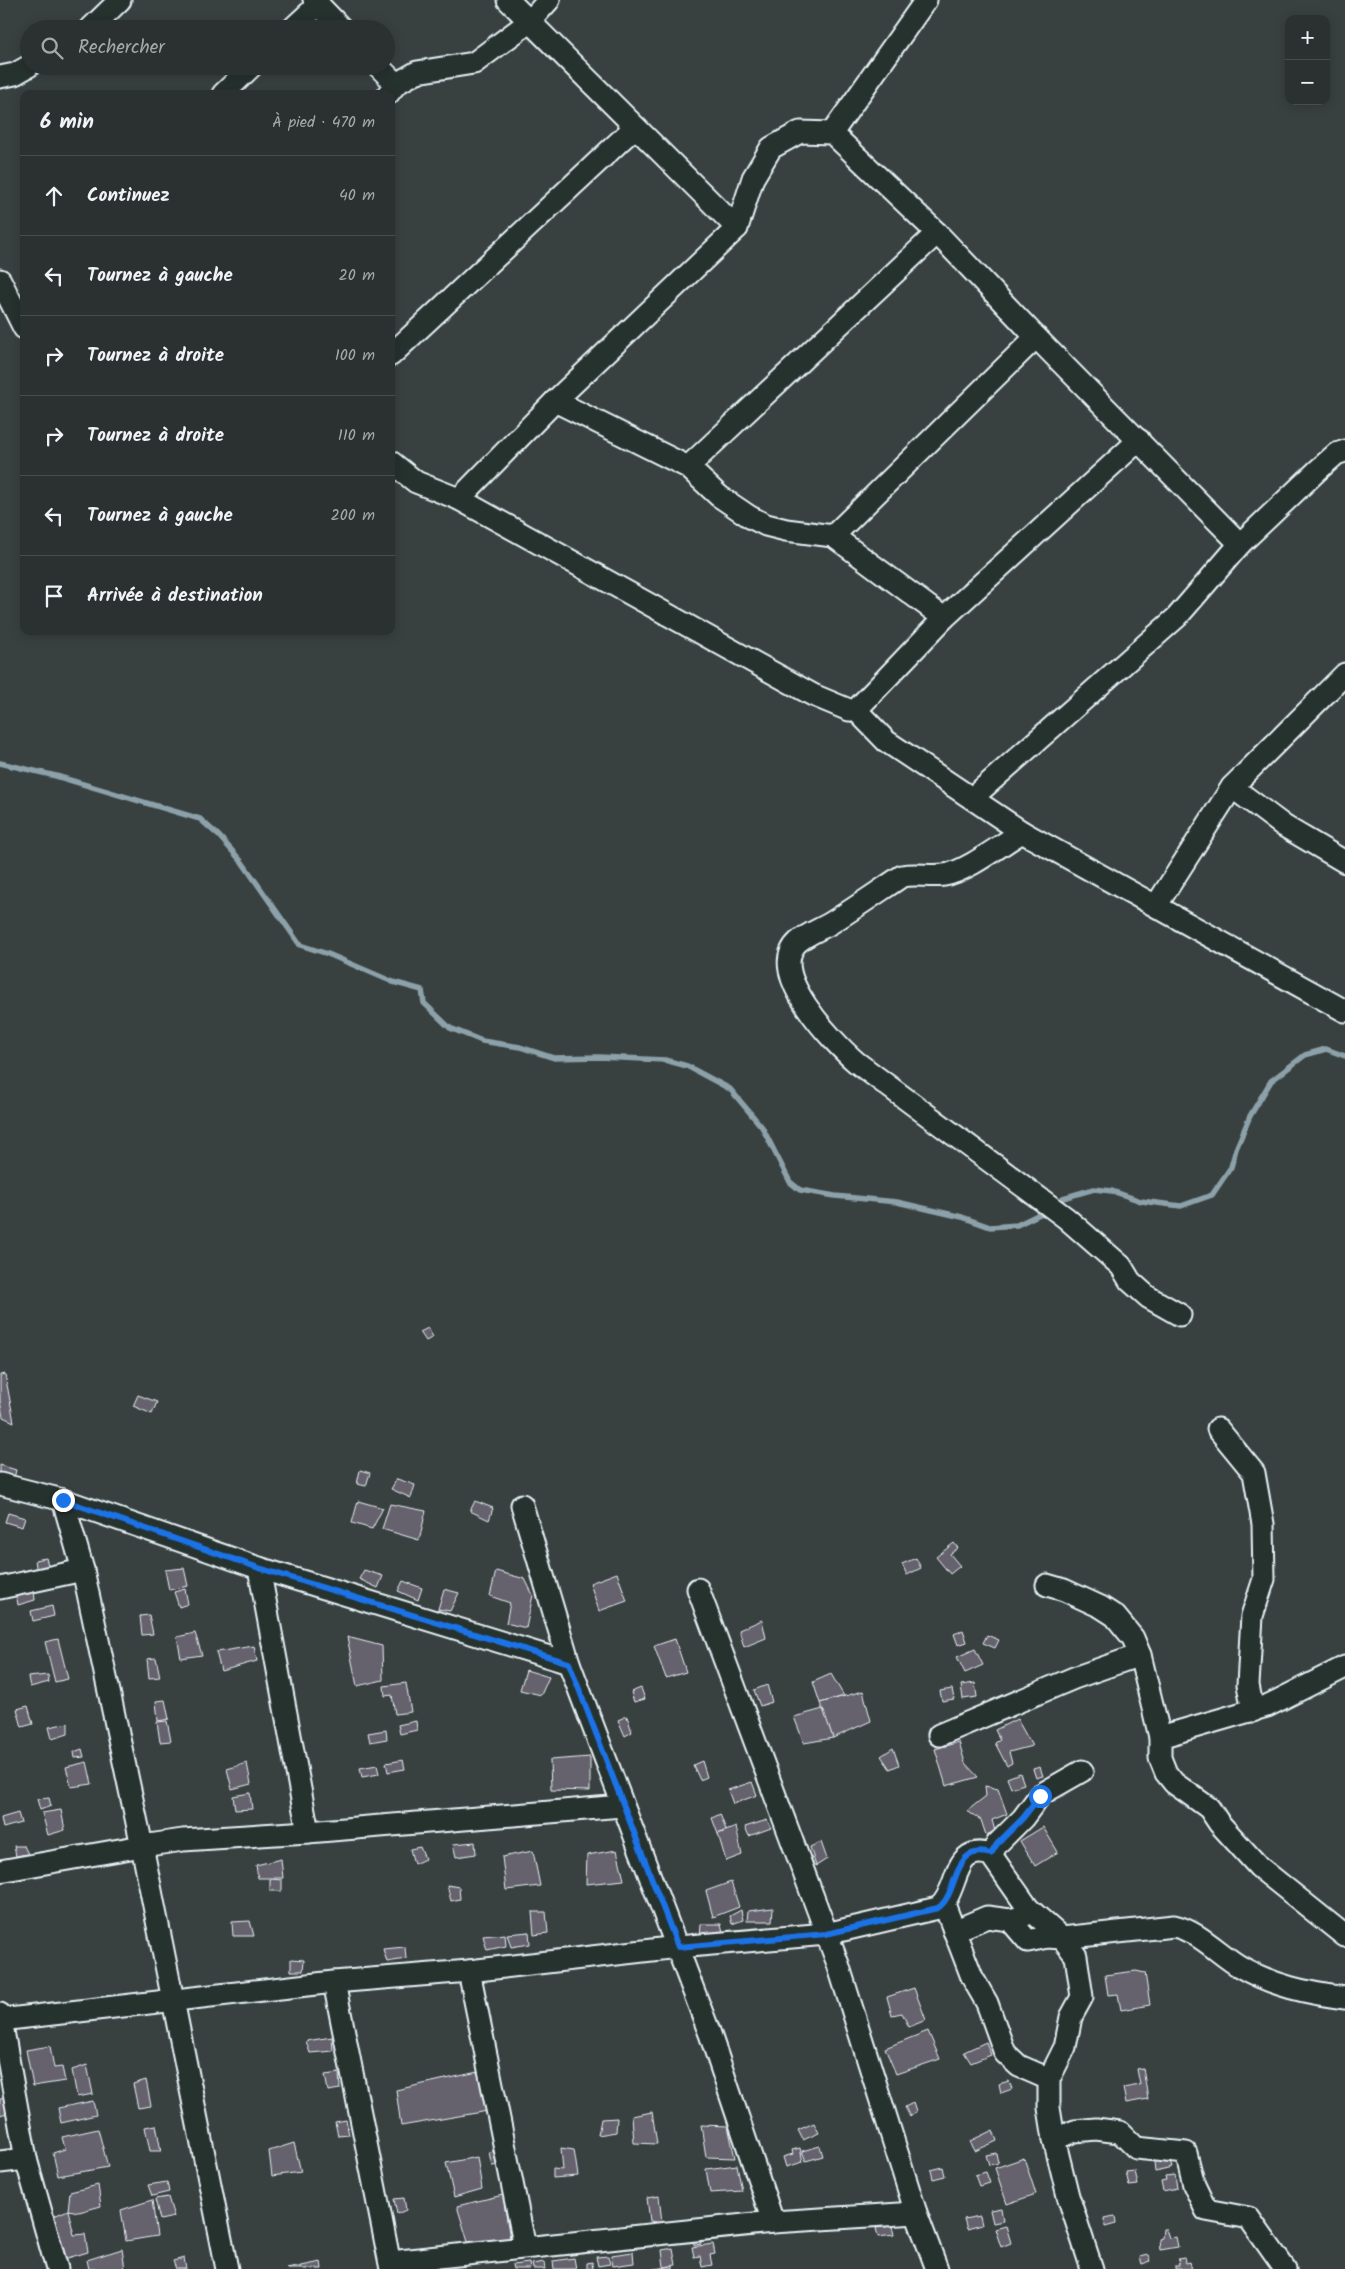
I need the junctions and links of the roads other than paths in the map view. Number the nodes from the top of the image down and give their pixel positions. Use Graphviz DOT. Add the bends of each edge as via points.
graph roads {
  1 [pos="120,0"];
  2 [pos="508,0"];
  3 [pos="549,0"];
  4 [pos="926,0"];
  5 [pos="317,1"];
  6 [pos="99,20"];
  7 [pos="300,20"];
  8 [pos="334,20"];
  9 [pos="529,22"];
  10 [pos="20,71"];
  11 [pos="243,75"];
  12 [pos="383,75"];
  13 [pos="0,77"];
  14 [pos="392,89"];
  15 [pos="227,90"];
  16 [pos="635,127"];
  17 [pos="832,133"];
  18 [pos="737,228"];
  19 [pos="937,233"];
  20 [pos="0,280"];
  21 [pos="20,320"];
  22 [pos="1036,337"];
  23 [pos="395,351"];
  24 [pos="556,401"];
  25 [pos="1139,440"];
  26 [pos="1345,450"];
  27 [pos="395,465"];
  28 [pos="688,467"];
  29 [pos="459,499"];
  30 [pos="833,536"];
  31 [pos="1240,544"];
  32 [pos="944,618"];
  33 [pos="1345,674"];
  34 [pos="856,710"];
  35 [pos="1232,787"];
  36 [pos="972,798"];
  37 [pos="1022,832"];
  38 [pos="1345,862"];
  39 [pos="1156,906"];
  40 [pos="1345,1011"];
  41 [pos="1180,1315"];
  42 [pos="1218,1429"];
  43 [pos="0,1484"];
  44 [pos="63,1500"];
  45 [pos="522,1505"];
  46 [pos="259,1568"];
  47 [pos="84,1570"];
  48 [pos="1047,1585"];
  49 [pos="0,1588"];
  50 [pos="698,1588"];
  51 [pos="1140,1655"];
  52 [pos="569,1663"];
  53 [pos="1345,1667"];
  54 [pos="1253,1711"];
  55 [pos="939,1735"];
  56 [pos="1160,1737"];
  57 [pos="1082,1771"];
  58 [pos="622,1806"];
  59 [pos="308,1832"];
  60 [pos="142,1846"];
  61 [pos="991,1854"];
  62 [pos="0,1872"];
  63 [pos="944,1904"];
  64 [pos="1034,1914"];
  65 [pos="1010,1920"];
  66 [pos="954,1931"];
  67 [pos="826,1934"];
  68 [pos="1345,1936"];
  69 [pos="1062,1938"];
  70 [pos="678,1947"];
  71 [pos="469,1971"];
  72 [pos="334,1982"];
  73 [pos="1345,1998"];
  74 [pos="172,2000"];
  75 [pos="0,2018"];
  76 [pos="1049,2079"];
  77 [pos="1054,2139"];
  78 [pos="26,2159"];
  79 [pos="0,2162"];
  80 [pos="916,2213"];
  81 [pos="773,2222"];
  82 [pos="525,2248"];
  83 [pos="391,2265"];
  84 [pos="57,2269"];
  85 [pos="227,2269"];
  86 [pos="936,2269"];
  87 [pos="1092,2269"];
  88 [pos="1285,2269"];
  1 -- 6 [label="street"];
  2 -- 9 [label="street"];
  3 -- 9 [label="street"];
  4 -- 17 [label="street"];
  5 -- 7 [label="street"];
  5 -- 8 [label="street"];
  9 -- 14 [label="street" via="474,63 418,72"];
  9 -- 16 [label="street"];
  10 -- 13 [label="street"];
  11 -- 15 [label="street"];
  12 -- 14 [label="street"];
  16 -- 18 [label="street"];
  16 -- 23 [label="street"];
  17 -- 18 [label="street" via="800,132 771,148 753,178"];
  17 -- 19 [label="street"];
  18 -- 24 [label="street"];
  19 -- 22 [label="street"];
  19 -- 28 [label="street"];
  20 -- 21 [label="street"];
  22 -- 25 [label="street"];
  22 -- 30 [label="street"];
  24 -- 28 [label="street"];
  24 -- 29 [label="street"];
  25 -- 31 [label="street"];
  25 -- 32 [label="street"];
  26 -- 31 [label="street" via="1318,470"];
  27 -- 29 [label="street" via="416,482"];
  28 -- 30 [label="street" via="719,496 766,525"];
  29 -- 34 [label="street" via="813,695 836,706"];
  30 -- 32 [label="street"];
  31 -- 36 [label="street" via="1176,617"];
  32 -- 34 [label="street"];
  33 -- 35 [label="street"];
  34 -- 36 [label="street" via="886,741"];
  35 -- 38 [label="street" via="1284,826"];
  35 -- 39 [label="street"];
  36 -- 37 [label="street"];
  37 -- 39 [label="street"];
  37 -- 41 [label="street" via="959,871 945,875 915,873 902,876 797,942 789,959 791,976 801,998 836,1044 856,1062 1066,1218 1121,1266 1130,1281 1148,1297"];
  39 -- 40 [label="street"];
  42 -- 54 [label="street" via="1254,1473 1264,1524 1264,1579 1252,1616 1248,1686"];
  43 -- 44 [label="street"];
  44 -- 46 [label="street"];
  44 -- 47 [label="street"];
  45 -- 52 [label="street"];
  46 -- 52 [label="street"];
  46 -- 59 [label="street"];
  47 -- 49 [label="street"];
  47 -- 60 [label="street"];
  48 -- 51 [label="street" via="1115,1616"];
  50 -- 67 [label="street"];
  51 -- 55 [label="street" via="1074,1678"];
  51 -- 56 [label="street"];
  52 -- 58 [label="street"];
  53 -- 54 [label="street"];
  54 -- 56 [label="street"];
  56 -- 68 [label="street" via="1160,1758 1166,1774 1174,1783 1209,1808 1259,1867"];
  57 -- 61 [label="street" via="1040,1796"];
  58 -- 59 [label="street"];
  58 -- 70 [label="street"];
  59 -- 60 [label="street"];
  60 -- 62 [label="street"];
  60 -- 74 [label="street"];
  61 -- 63 [label="street" via="972,1854 962,1860"];
  61 -- 64 [label="street"];
  63 -- 66 [label="street"];
  63 -- 67 [label="street"];
  64 -- 65 [label="street"];
  64 -- 69 [label="street"];
  65 -- 66 [label="street" via="987,1917"];
  65 -- 69 [label="street" via="1028,1941"];
  66 -- 76 [label="street" via="972,1977 987,2004 1004,2053 1019,2066"];
  67 -- 70 [label="street"];
  67 -- 80 [label="street"];
  69 -- 73 [label="street" via="1174,1926 1186,1930 1241,1967 1271,1982 1300,1992"];
  69 -- 76 [label="street" via="1076,1956 1082,1997 1071,2017 1065,2048"];
  70 -- 71 [label="street"];
  70 -- 81 [label="street"];
  71 -- 72 [label="street"];
  71 -- 82 [label="street"];
  72 -- 74 [label="street"];
  72 -- 83 [label="street"];
  74 -- 75 [label="street"];
  74 -- 85 [label="street"];
  75 -- 78 [label="street"];
  76 -- 77 [label="street"];
  77 -- 87 [label="street" via="1068,2196"];
  77 -- 88 [label="street" via="1075,2131 1096,2129 1120,2132 1136,2148 1186,2153 1194,2185 1206,2210 1249,2218"];
  78 -- 79 [label="street"];
  78 -- 84 [label="street"];
  80 -- 81 [label="street"];
  80 -- 86 [label="street"];
  81 -- 82 [label="street"];
  82 -- 83 [label="street"];
}
